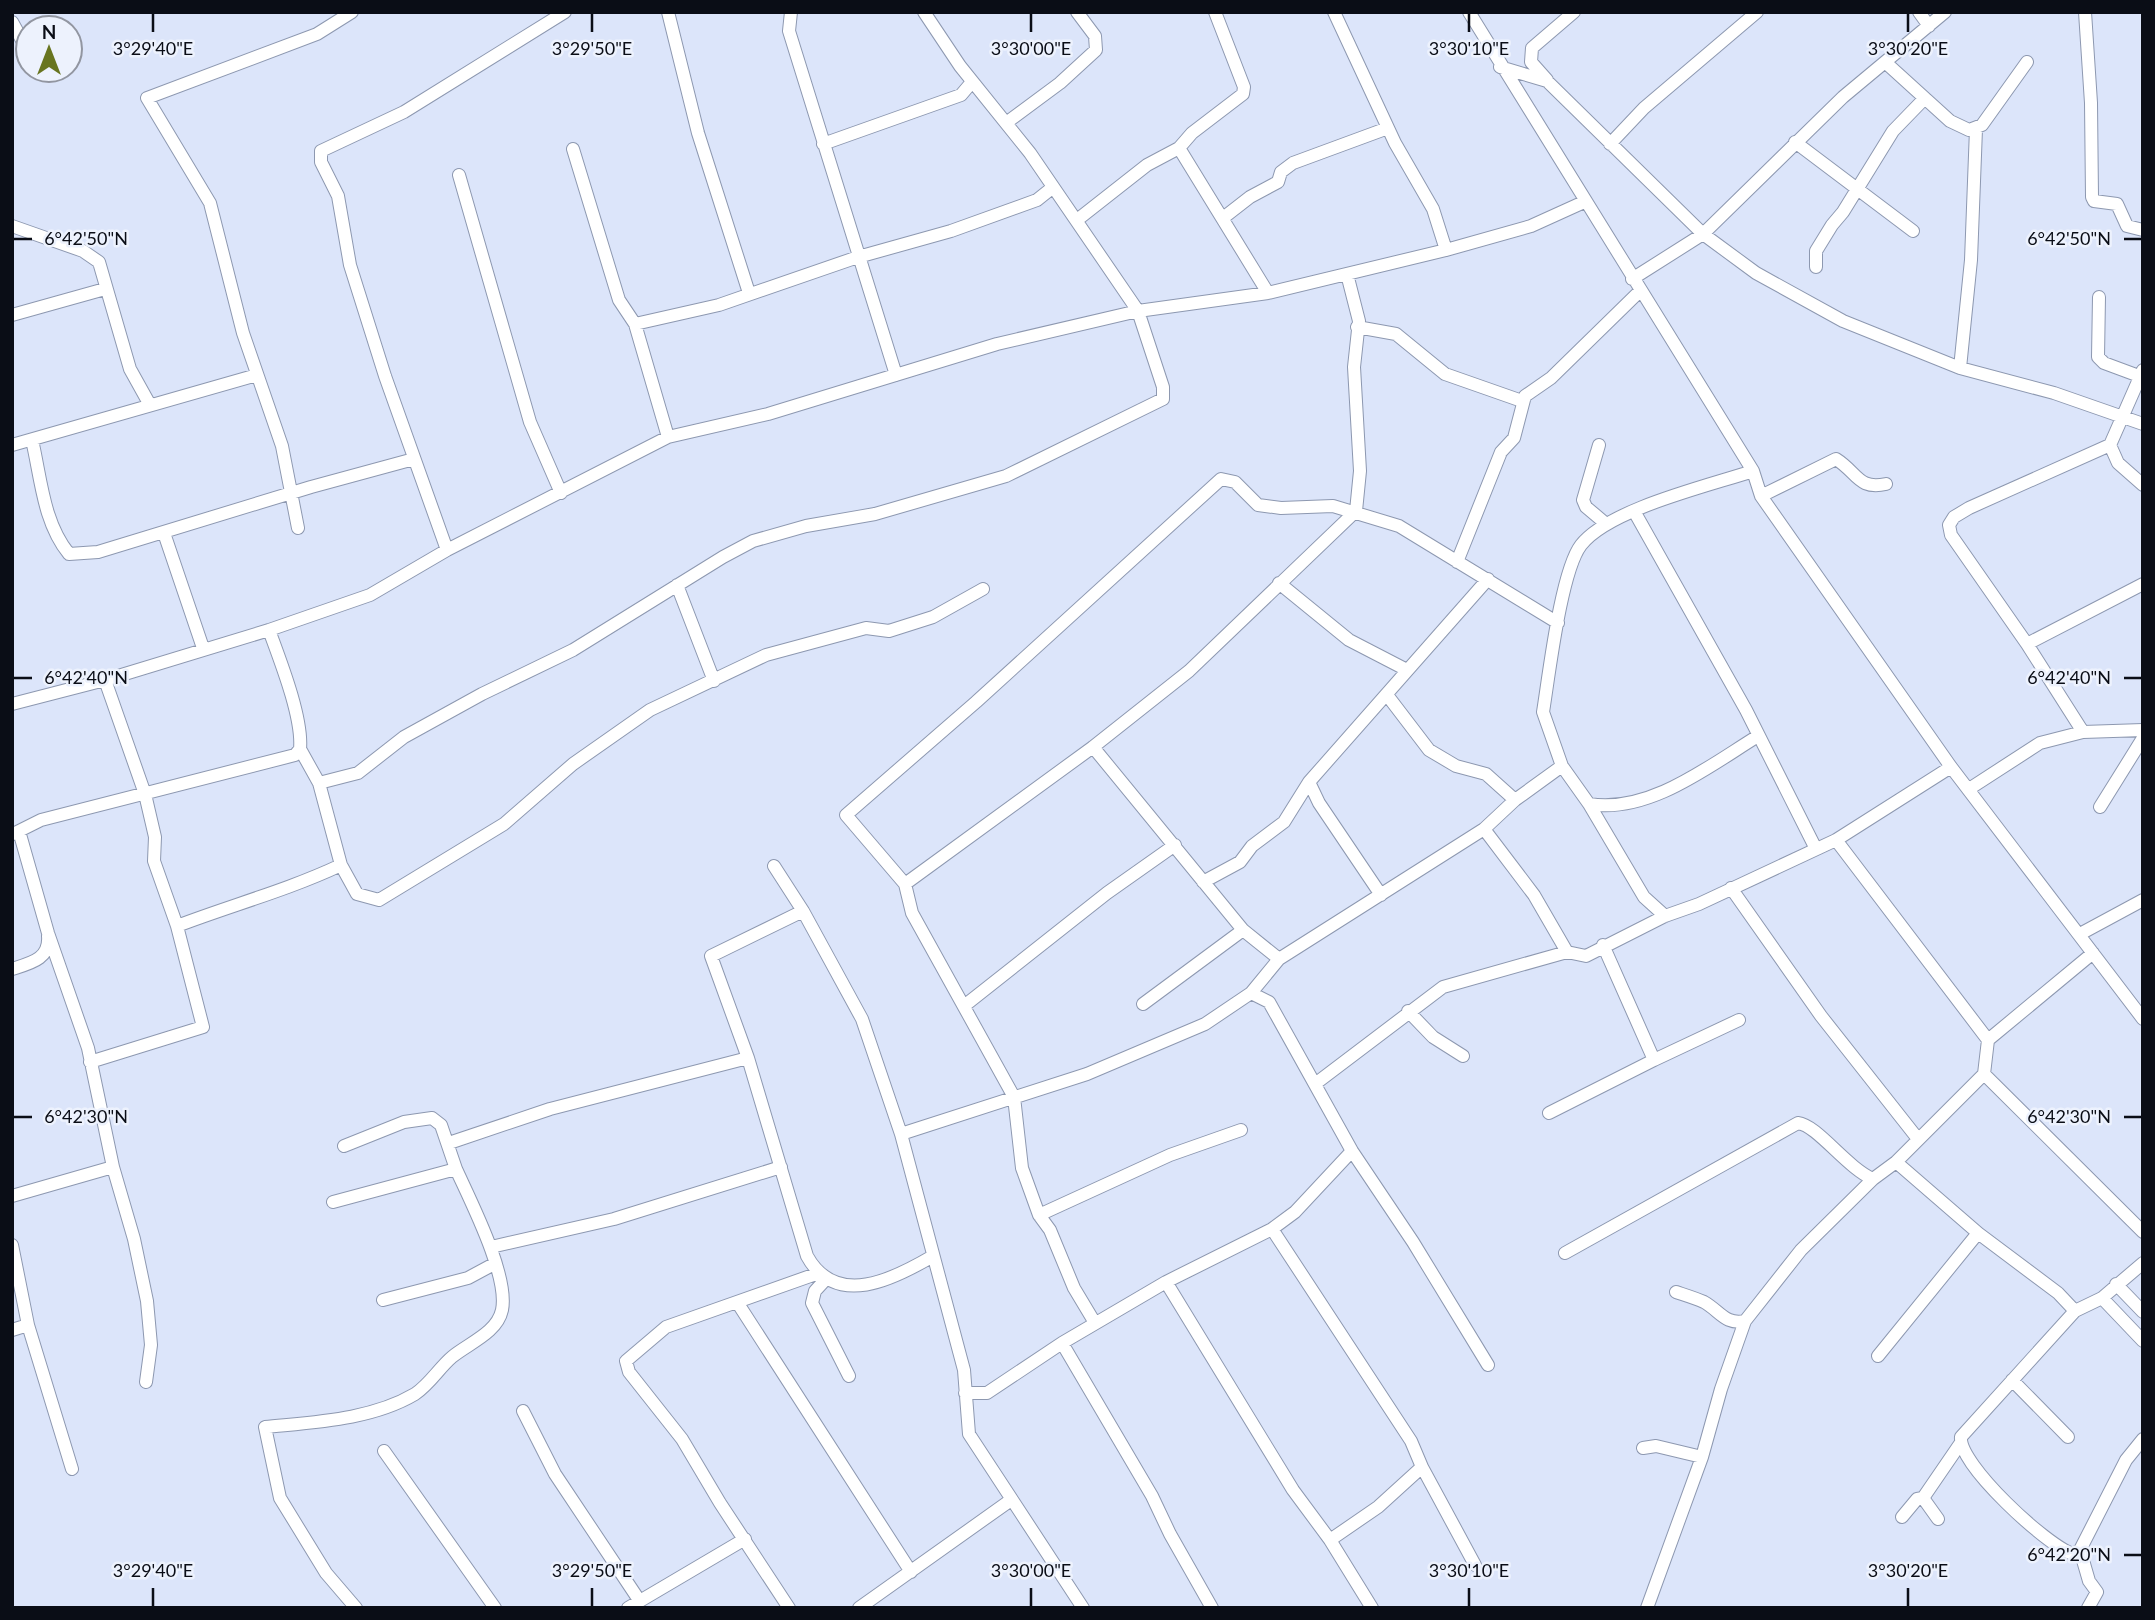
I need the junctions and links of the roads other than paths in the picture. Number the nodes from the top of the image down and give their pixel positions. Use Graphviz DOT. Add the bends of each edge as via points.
graph roads {
  1 [pos="352,12"];
  2 [pos="565,12"];
  3 [pos="668,12"];
  4 [pos="791,12"];
  5 [pos="924,12"];
  6 [pos="1077,12"];
  7 [pos="1216,12"];
  8 [pos="1334,12"];
  9 [pos="1469,12"];
  10 [pos="1574,12"];
  11 [pos="1757,12"];
  12 [pos="1919,12"];
  13 [pos="1945,12"];
  14 [pos="2085,12"];
  15 [pos="1929,26"];
  16 [pos="1885,62"];
  17 [pos="2027,62"];
  18 [pos="1500,67"];
  19 [pos="1547,81"];
  20 [pos="972,82"];
  21 [pos="1925,98"];
  22 [pos="1006,123"];
  23 [pos="1388,128"];
  24 [pos="1976,129"];
  25 [pos="1795,142"];
  26 [pos="823,144"];
  27 [pos="1610,144"];
  28 [pos="1179,148"];
  29 [pos="573,149"];
  30 [pos="459,175"];
  31 [pos="1052,188"];
  32 [pos="1856,189"];
  33 [pos="1584,202"];
  34 [pos="1223,218"];
  35 [pos="1076,220"];
  36 [pos="12,226"];
  37 [pos="2143,230"];
  38 [pos="1913,231"];
  39 [pos="1703,234"];
  40 [pos="1446,250"];
  41 [pos="858,257"];
  42 [pos="1816,267"];
  43 [pos="1348,274"];
  44 [pos="1632,278"];
  45 [pos="105,289"];
  46 [pos="1640,291"];
  47 [pos="750,293"];
  48 [pos="1268,293"];
  49 [pos="2099,297"];
  50 [pos="1138,311"];
  51 [pos="12,316"];
  52 [pos="635,324"];
  53 [pos="1357,327"];
  54 [pos="1960,368"];
  55 [pos="2141,373"];
  56 [pos="896,374"];
  57 [pos="257,375"];
  58 [pos="1522,401"];
  59 [pos="150,405"];
  60 [pos="2123,415"];
  61 [pos="2143,424"];
  62 [pos="668,437"];
  63 [pos="32,440"];
  64 [pos="12,444"];
  65 [pos="1600,445"];
  66 [pos="2110,445"];
  67 [pos="414,459"];
  68 [pos="1753,471"];
  69 [pos="1886,484"];
  70 [pos="2143,485"];
  71 [pos="561,493"];
  72 [pos="289,494"];
  73 [pos="1762,496"];
  74 [pos="1356,511"];
  75 [pos="1634,511"];
  76 [pos="1605,523"];
  77 [pos="298,528"];
  78 [pos="164,533"];
  79 [pos="447,550"];
  80 [pos="1457,562"];
  81 [pos="1488,579"];
  82 [pos="1279,583"];
  83 [pos="2143,584"];
  84 [pos="677,585"];
  85 [pos="983,589"];
  86 [pos="1558,623"];
  87 [pos="270,630"];
  88 [pos="2027,644"];
  89 [pos="203,648"];
  90 [pos="1407,670"];
  91 [pos="105,680"];
  92 [pos="714,681"];
  93 [pos="1387,695"];
  94 [pos="12,704"];
  95 [pos="2143,730"];
  96 [pos="2083,732"];
  97 [pos="1758,736"];
  98 [pos="2143,738"];
  99 [pos="1093,747"];
  100 [pos="300,748"];
  101 [pos="1562,766"];
  102 [pos="1951,766"];
  103 [pos="1309,782"];
  104 [pos="319,783"];
  105 [pos="1969,789"];
  106 [pos="145,794"];
  107 [pos="1515,800"];
  108 [pos="1589,804"];
  109 [pos="2100,807"];
  110 [pos="1484,829"];
  111 [pos="16,833"];
  112 [pos="1836,840"];
  113 [pos="1175,845"];
  114 [pos="1816,849"];
  115 [pos="341,865"];
  116 [pos="774,866"];
  117 [pos="1203,882"];
  118 [pos="905,884"];
  119 [pos="1731,888"];
  120 [pos="1381,895"];
  121 [pos="2143,900"];
  122 [pos="803,911"];
  123 [pos="1665,916"];
  124 [pos="177,926"];
  125 [pos="1243,930"];
  126 [pos="48,933"];
  127 [pos="2080,934"];
  128 [pos="1603,945"];
  129 [pos="1567,952"];
  130 [pos="2093,953"];
  131 [pos="1279,959"];
  132 [pos="12,969"];
  133 [pos="1257,992"];
  134 [pos="1143,1004"];
  135 [pos="964,1006"];
  136 [pos="1408,1011"];
  137 [pos="2143,1019"];
  138 [pos="1739,1020"];
  139 [pos="1988,1040"];
  140 [pos="1463,1056"];
  141 [pos="748,1058"];
  142 [pos="1654,1060"];
  143 [pos="90,1062"];
  144 [pos="1984,1074"];
  145 [pos="1315,1084"];
  146 [pos="1014,1097"];
  147 [pos="1549,1113"];
  148 [pos="1241,1130"];
  149 [pos="901,1134"];
  150 [pos="1918,1139"];
  151 [pos="449,1143"];
  152 [pos="344,1146"];
  153 [pos="1352,1152"];
  154 [pos="1896,1163"];
  155 [pos="113,1167"];
  156 [pos="781,1167"];
  157 [pos="456,1169"];
  158 [pos="1873,1179"];
  159 [pos="12,1196"];
  160 [pos="333,1202"];
  161 [pos="1039,1215"];
  162 [pos="1272,1229"];
  163 [pos="2143,1232"];
  164 [pos="1978,1233"];
  165 [pos="12,1245"];
  166 [pos="491,1247"];
  167 [pos="1565,1253"];
  168 [pos="933,1255"];
  169 [pos="2143,1263"];
  170 [pos="495,1264"];
  171 [pos="821,1276"];
  172 [pos="1166,1282"];
  173 [pos="2116,1284"];
  174 [pos="1676,1292"];
  175 [pos="2102,1298"];
  176 [pos="383,1300"];
  177 [pos="737,1302"];
  178 [pos="2075,1311"];
  179 [pos="2143,1312"];
  180 [pos="1745,1321"];
  181 [pos="1096,1323"];
  182 [pos="28,1325"];
  183 [pos="12,1330"];
  184 [pos="2143,1341"];
  185 [pos="1062,1343"];
  186 [pos="1878,1356"];
  187 [pos="1488,1365"];
  188 [pos="849,1376"];
  189 [pos="2012,1380"];
  190 [pos="146,1382"];
  191 [pos="965,1393"];
  192 [pos="523,1411"];
  193 [pos="2068,1437"];
  194 [pos="2143,1439"];
  195 [pos="1961,1444"];
  196 [pos="1643,1448"];
  197 [pos="384,1451"];
  198 [pos="1702,1457"];
  199 [pos="1422,1467"];
  200 [pos="72,1469"];
  201 [pos="1923,1498"];
  202 [pos="1010,1500"];
  203 [pos="1902,1517"];
  204 [pos="1938,1519"];
  205 [pos="745,1539"];
  206 [pos="1330,1540"];
  207 [pos="2080,1550"];
  208 [pos="1475,1565"];
  209 [pos="911,1572"];
  210 [pos="634,1604"];
  211 [pos="356,1608"];
  212 [pos="495,1608"];
  213 [pos="789,1608"];
  214 [pos="859,1608"];
  215 [pos="1083,1608"];
  216 [pos="1212,1608"];
  217 [pos="1372,1608"];
  218 [pos="1647,1608"];
  219 [pos="2088,1608"];
  1 -- 57 [label="street" via="317,34 147,99 210,203"];
  2 -- 67 [label="street" via="404,111 321,151 321,162 338,196 350,265"];
  3 -- 47 [label="street" via="698,133"];
  4 -- 26 [label="street" via="789,32"];
  5 -- 20 [label="street"];
  6 -- 22 [label="street" via="1095,36 1096,50"];
  7 -- 28 [label="street" via="1244,91"];
  8 -- 23 [label="street"];
  9 -- 18 [label="street"];
  10 -- 19 [label="street" via="1532,48 1531,62"];
  11 -- 27 [label="street" via="1644,108"];
  12 -- 15 [label="street"];
  13 -- 15 [label="street"];
  14 -- 37 [label="street" via="2092,197 2117,204 2127,226"];
  15 -- 16 [label="street"];
  16 -- 21 [label="street"];
  16 -- 25 [label="street"];
  17 -- 24 [label="street"];
  18 -- 19 [label="street"];
  18 -- 33 [label="street"];
  19 -- 27 [label="street"];
  20 -- 22 [label="street"];
  20 -- 26 [label="street" via="961,95"];
  21 -- 24 [label="street" via="1950,121"];
  21 -- 32 [label="street" via="1893,131"];
  22 -- 31 [label="street"];
  23 -- 34 [label="street" via="1293,163 1278,182"];
  23 -- 40 [label="street" via="1433,209"];
  24 -- 54 [label="street" via="1971,260"];
  25 -- 32 [label="street"];
  25 -- 39 [label="street"];
  26 -- 41 [label="street"];
  27 -- 39 [label="street"];
  28 -- 34 [label="street"];
  28 -- 35 [label="street" via="1147,165"];
  29 -- 52 [label="street" via="619,299"];
  30 -- 71 [label="street" via="530,422"];
  31 -- 35 [label="street"];
  31 -- 41 [label="street" via="1037,200 1005,212"];
  32 -- 38 [label="street"];
  32 -- 42 [label="street" via="1816,251"];
  33 -- 40 [label="street" via="1531,226"];
  33 -- 44 [label="street"];
  34 -- 48 [label="street"];
  35 -- 50 [label="street"];
  36 -- 45 [label="street" via="83,251 99,262"];
  39 -- 44 [label="street"];
  39 -- 54 [label="street" via="1756,273 1843,321"];
  40 -- 43 [label="street"];
  41 -- 47 [label="street"];
  41 -- 56 [label="street"];
  43 -- 48 [label="street"];
  43 -- 53 [label="street"];
  44 -- 46 [label="street"];
  45 -- 51 [label="street"];
  45 -- 59 [label="street" via="130,369"];
  46 -- 58 [label="street"];
  46 -- 68 [label="street"];
  47 -- 52 [label="street" via="719,305"];
  48 -- 50 [label="street"];
  49 -- 55 [label="street" via="2098,357 2104,363"];
  50 -- 56 [label="street" via="997,344"];
  50 -- 84 [label="street" via="1165,393 1157,405 1006,476 875,514 753,541"];
  52 -- 62 [label="street"];
  53 -- 58 [label="street" via="1396,334 1445,374"];
  53 -- 74 [label="street" via="1354,367 1360,471"];
  54 -- 60 [label="street"];
  55 -- 60 [label="street"];
  56 -- 62 [label="street" via="768,414"];
  57 -- 59 [label="street"];
  57 -- 72 [label="street" via="282,446"];
  58 -- 80 [label="street" via="1514,438 1501,452"];
  59 -- 63 [label="street"];
  60 -- 61 [label="street"];
  60 -- 66 [label="street"];
  62 -- 71 [label="street"];
  63 -- 64 [label="street"];
  63 -- 78 [label="street" via="47,512 69,554 99,552"];
  65 -- 76 [label="street" via="1583,500"];
  66 -- 70 [label="street" via="2118,463"];
  66 -- 88 [label="street" via="1969,508 1949,525"];
  67 -- 72 [label="street"];
  67 -- 79 [label="street"];
  68 -- 73 [label="street"];
  68 -- 75 [label="street"];
  69 -- 73 [label="street" via="1863,484 1836,459"];
  71 -- 79 [label="street"];
  72 -- 77 [label="street"];
  72 -- 78 [label="street"];
  73 -- 102 [label="street"];
  74 -- 80 [label="street" via="1399,526"];
  74 -- 82 [label="street"];
  74 -- 118 [label="street" via="1333,506 1258,505 1235,482 1221,479 846,815"];
  75 -- 76 [label="street"];
  75 -- 97 [label="street"];
  76 -- 86 [label="street" via="1573,559"];
  78 -- 89 [label="street"];
  79 -- 87 [label="street" via="370,595"];
  80 -- 81 [label="street"];
  81 -- 86 [label="street"];
  81 -- 90 [label="street"];
  82 -- 90 [label="street" via="1349,640"];
  82 -- 99 [label="street" via="1189,670"];
  83 -- 88 [label="street"];
  84 -- 92 [label="street"];
  84 -- 104 [label="street" via="573,649 404,737 358,773"];
  85 -- 92 [label="street" via="933,617 889,631 866,628 803,644 766,655"];
  86 -- 101 [label="street" via="1543,712"];
  87 -- 89 [label="street"];
  87 -- 100 [label="street" via="287,682"];
  88 -- 96 [label="street"];
  89 -- 91 [label="street"];
  90 -- 93 [label="street"];
  91 -- 94 [label="street"];
  91 -- 106 [label="street"];
  92 -- 115 [label="street" via="650,709 573,764 504,824 379,900 357,894"];
  93 -- 103 [label="street"];
  93 -- 107 [label="street" via="1429,750 1456,766 1486,774"];
  95 -- 96 [label="street"];
  96 -- 105 [label="street" via="2040,743"];
  97 -- 108 [label="street" via="1675,786 1629,804"];
  97 -- 114 [label="street"];
  98 -- 109 [label="street"];
  99 -- 113 [label="street"];
  99 -- 118 [label="street"];
  100 -- 104 [label="street"];
  100 -- 106 [label="street" via="295,755"];
  101 -- 107 [label="street"];
  101 -- 108 [label="street"];
  102 -- 105 [label="street"];
  102 -- 112 [label="street"];
  103 -- 117 [label="street" via="1284,822 1252,846 1240,862"];
  103 -- 120 [label="street"];
  104 -- 115 [label="street"];
  105 -- 127 [label="street"];
  106 -- 111 [label="street" via="41,820"];
  106 -- 124 [label="street" via="155,837 154,862"];
  107 -- 110 [label="street"];
  108 -- 123 [label="street" via="1644,897"];
  110 -- 120 [label="street"];
  110 -- 129 [label="street" via="1534,895"];
  111 -- 126 [label="street"];
  112 -- 114 [label="street"];
  112 -- 139 [label="street"];
  113 -- 117 [label="street"];
  113 -- 135 [label="street" via="1107,892"];
  114 -- 119 [label="street"];
  115 -- 124 [label="street" via="296,886"];
  116 -- 122 [label="street"];
  117 -- 125 [label="street"];
  118 -- 135 [label="street" via="912,913"];
  119 -- 123 [label="street"];
  119 -- 150 [label="street" via="1821,1016"];
  120 -- 131 [label="street"];
  121 -- 127 [label="street"];
  122 -- 141 [label="street" via="711,956"];
  122 -- 149 [label="street" via="862,1019"];
  123 -- 128 [label="street"];
  124 -- 143 [label="street" via="202,1027"];
  125 -- 131 [label="street"];
  125 -- 134 [label="street"];
  126 -- 132 [label="street" via="44,954"];
  126 -- 143 [label="street"];
  127 -- 130 [label="street"];
  128 -- 129 [label="street" via="1586,956"];
  128 -- 142 [label="street"];
  129 -- 136 [label="street" via="1456,982"];
  130 -- 137 [label="street"];
  130 -- 139 [label="street"];
  131 -- 133 [label="street"];
  133 -- 145 [label="street"];
  133 -- 146 [label="street" via="1205,1024 1087,1074"];
  135 -- 146 [label="street"];
  136 -- 140 [label="street" via="1433,1037"];
  136 -- 145 [label="street"];
  138 -- 142 [label="street"];
  139 -- 144 [label="street"];
  141 -- 151 [label="street" via="550,1110"];
  141 -- 156 [label="street"];
  142 -- 147 [label="street"];
  143 -- 155 [label="street"];
  144 -- 150 [label="street"];
  144 -- 163 [label="street"];
  145 -- 153 [label="street"];
  146 -- 149 [label="street"];
  146 -- 161 [label="street" via="1018,1152"];
  148 -- 161 [label="street" via="1170,1155"];
  149 -- 168 [label="street"];
  150 -- 154 [label="street"];
  151 -- 152 [label="street" via="441,1125 422,1118"];
  151 -- 157 [label="street"];
  153 -- 162 [label="street" via="1295,1212"];
  153 -- 187 [label="street"];
  154 -- 158 [label="street"];
  154 -- 164 [label="street"];
  155 -- 159 [label="street"];
  155 -- 190 [label="street" via="147,1301 151,1345"];
  156 -- 166 [label="street" via="614,1219"];
  156 -- 171 [label="street" via="807,1256"];
  157 -- 160 [label="street"];
  157 -- 166 [label="street"];
  158 -- 167 [label="street" via="1857,1172 1812,1128 1798,1122"];
  158 -- 180 [label="street" via="1784,1267"];
  161 -- 181 [label="street"];
  162 -- 172 [label="street"];
  162 -- 199 [label="street" via="1411,1441"];
  164 -- 178 [label="street"];
  164 -- 186 [label="street"];
  165 -- 182 [label="street"];
  166 -- 170 [label="street"];
  168 -- 171 [label="street" via="899,1277 883,1281 859,1285"];
  168 -- 191 [label="street" via="964,1370"];
  169 -- 173 [label="street"];
  170 -- 176 [label="street" via="468,1278"];
  170 -- 211 [label="street" via="503,1303 496,1322 451,1357 417,1393 332,1421 265,1427 280,1498 326,1573"];
  171 -- 177 [label="street"];
  171 -- 188 [label="street" via="812,1303"];
  172 -- 181 [label="street"];
  172 -- 206 [label="street" via="1293,1490"];
  173 -- 175 [label="street"];
  173 -- 179 [label="street"];
  174 -- 180 [label="street" via="1703,1302 1722,1318"];
  175 -- 178 [label="street"];
  175 -- 184 [label="street"];
  177 -- 205 [label="street" via="666,1327 635,1351 626,1367 682,1439"];
  177 -- 209 [label="street"];
  178 -- 189 [label="street"];
  180 -- 198 [label="street"];
  181 -- 185 [label="street"];
  182 -- 183 [label="street"];
  182 -- 200 [label="street"];
  185 -- 191 [label="street" via="987,1393"];
  185 -- 216 [label="street"];
  189 -- 193 [label="street"];
  189 -- 195 [label="street" via="1965,1432"];
  191 -- 202 [label="street" via="969,1434"];
  192 -- 210 [label="street" via="555,1474"];
  194 -- 207 [label="street" via="2126,1460"];
  195 -- 201 [label="street"];
  195 -- 207 [label="street" via="1975,1468 2029,1523 2060,1550 2073,1554"];
  196 -- 198 [label="street" via="1656,1446"];
  197 -- 212 [label="street"];
  198 -- 218 [label="street"];
  199 -- 206 [label="street" via="1378,1507"];
  199 -- 208 [label="street"];
  201 -- 203 [label="street"];
  201 -- 204 [label="street"];
  202 -- 209 [label="street"];
  202 -- 215 [label="street"];
  205 -- 210 [label="street"];
  205 -- 213 [label="street"];
  206 -- 217 [label="street"];
  207 -- 219 [label="street" via="2096,1592"];
  209 -- 214 [label="street"];
}
